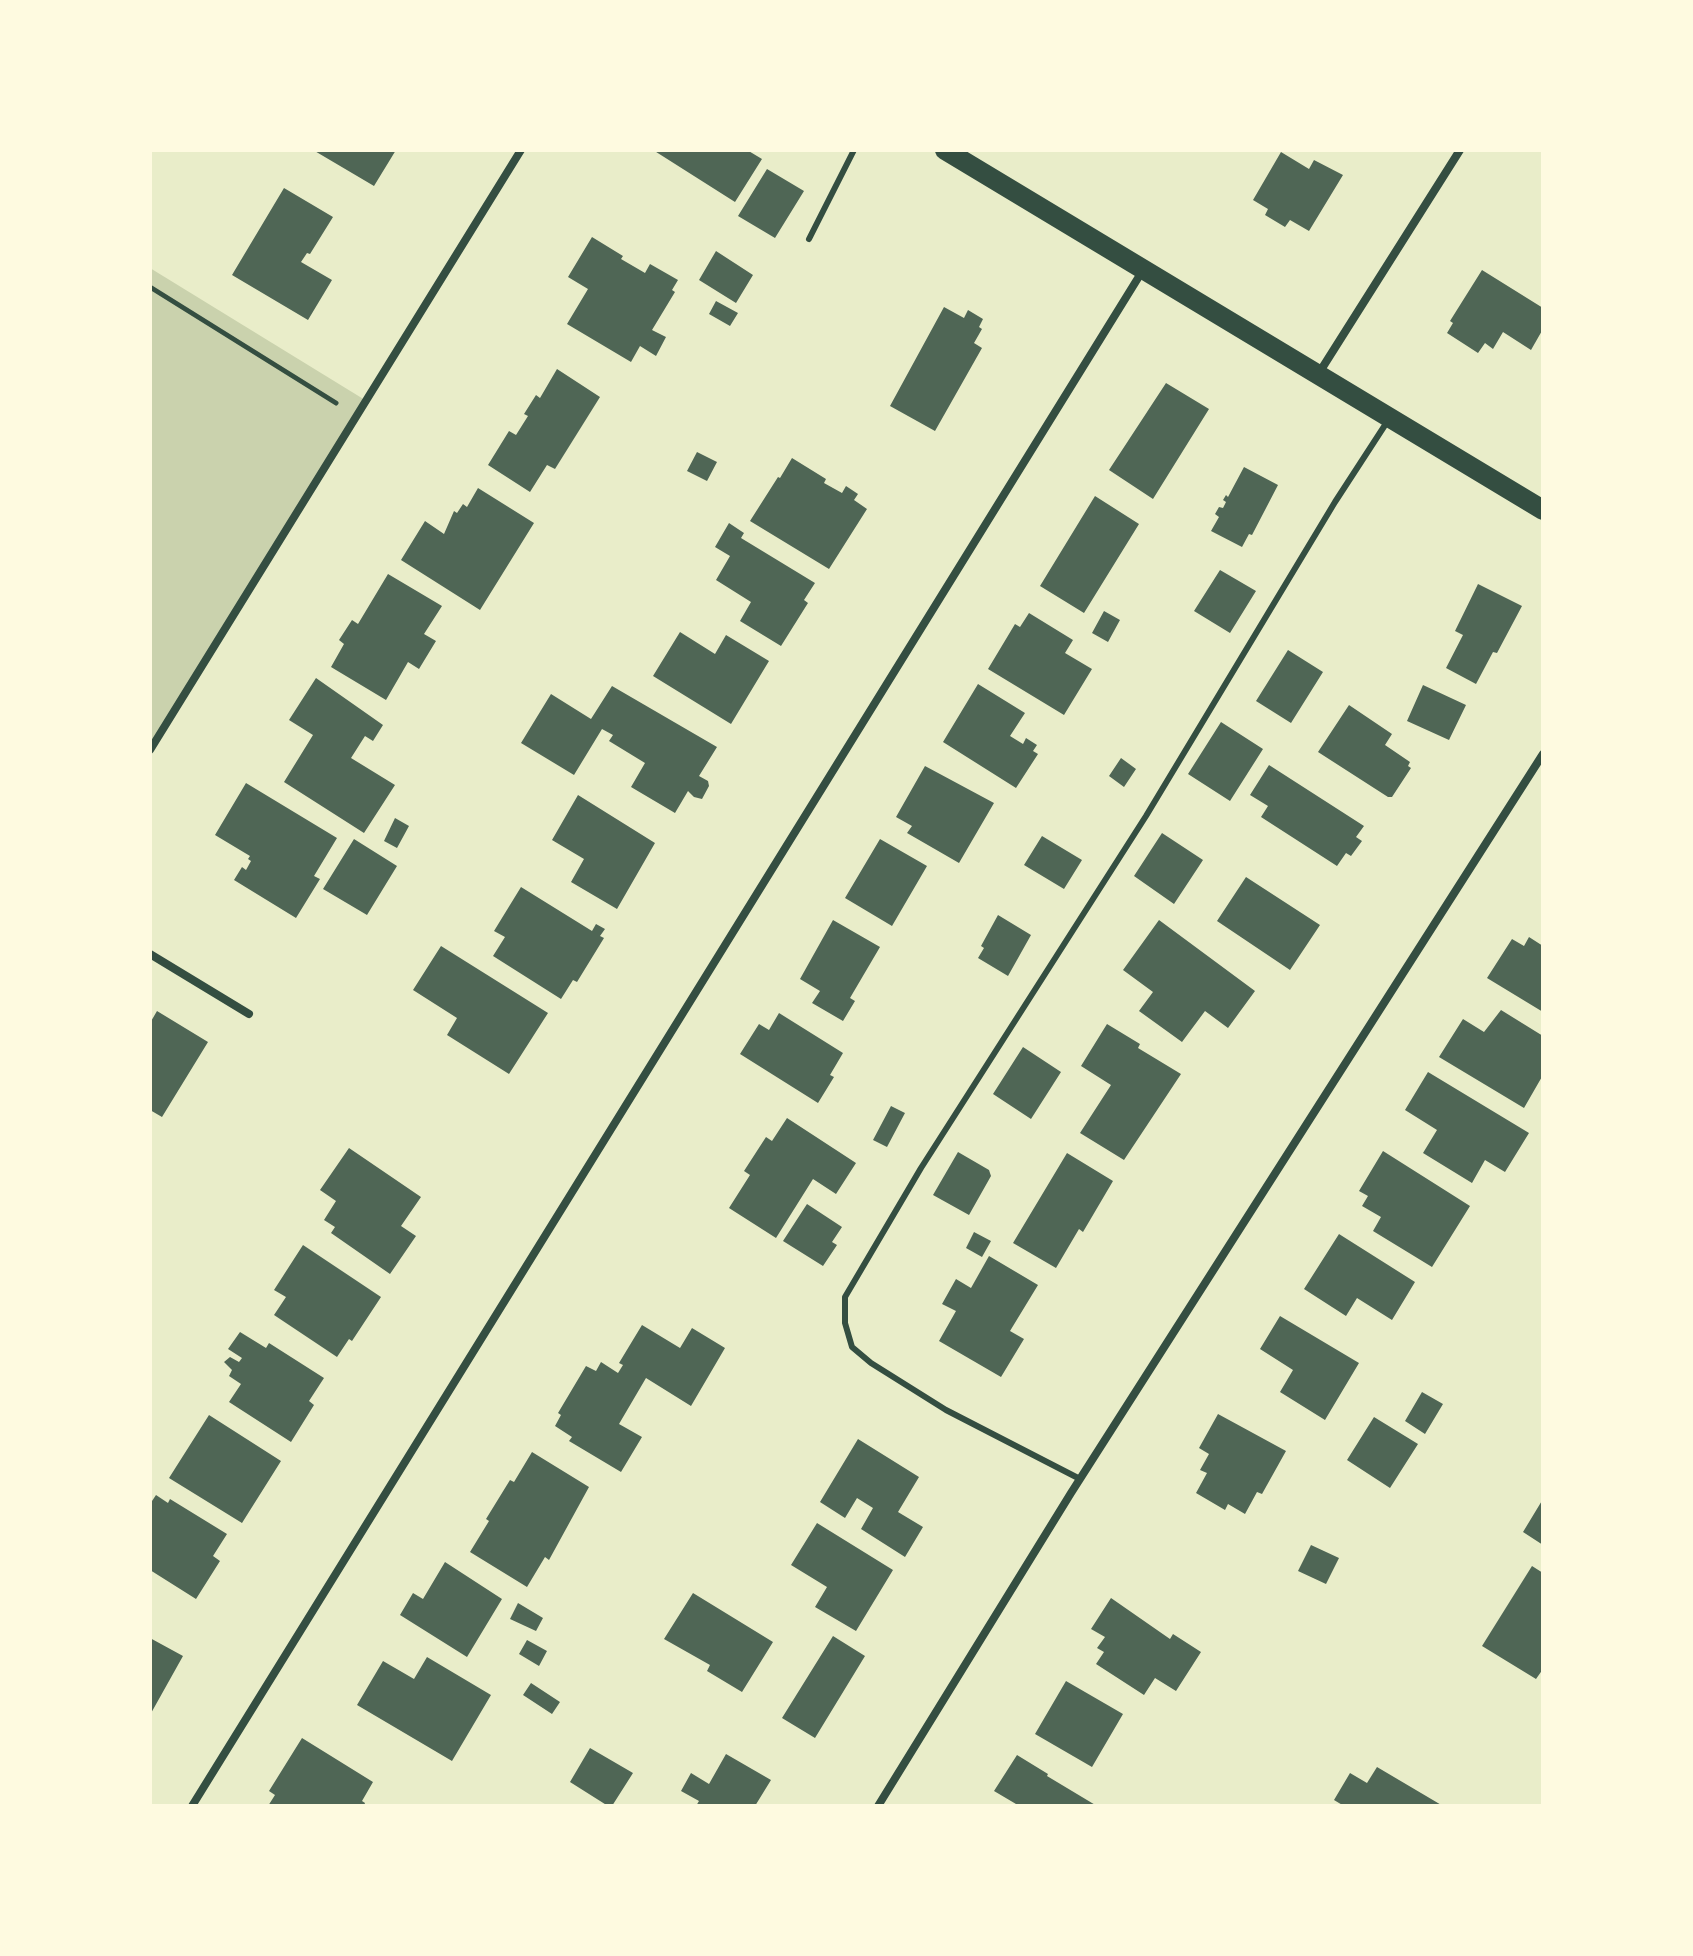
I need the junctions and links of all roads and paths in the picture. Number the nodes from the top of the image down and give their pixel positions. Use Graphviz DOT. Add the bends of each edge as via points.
graph roads {
  1 [pos="521,150"];
  2 [pos="854,150"];
  3 [pos="945,150"];
  4 [pos="1460,150"];
  5 [pos="809,239"];
  6 [pos="1143,270"];
  7 [pos="150,287"];
  8 [pos="1318,375"];
  9 [pos="356,416"];
  10 [pos="1390,418"];
  11 [pos="1543,510"];
  12 [pos="150,750"];
  13 [pos="1543,754"];
  14 [pos="150,954"];
  15 [pos="249,1014"];
  16 [pos="1080,1479"];
  17 [pos="192,1806"];
  18 [pos="878,1806"];
  1 -- 9 [label="street"];
  2 -- 5 [label="lane"];
  3 -- 6 [label="main road"];
  4 -- 8 [label="street"];
  6 -- 8 [label="main road"];
  6 -- 17 [label="street"];
  7 -- 9 [label="path"];
  8 -- 10 [label="main road"];
  9 -- 12 [label="street"];
  10 -- 11 [label="main road"];
  10 -- 16 [label="lane" via="845,1297 852,1347 871,1363 946,1410"];
  13 -- 16 [label="street"];
  14 -- 15 [label="street"];
  16 -- 18 [label="street"];
}
